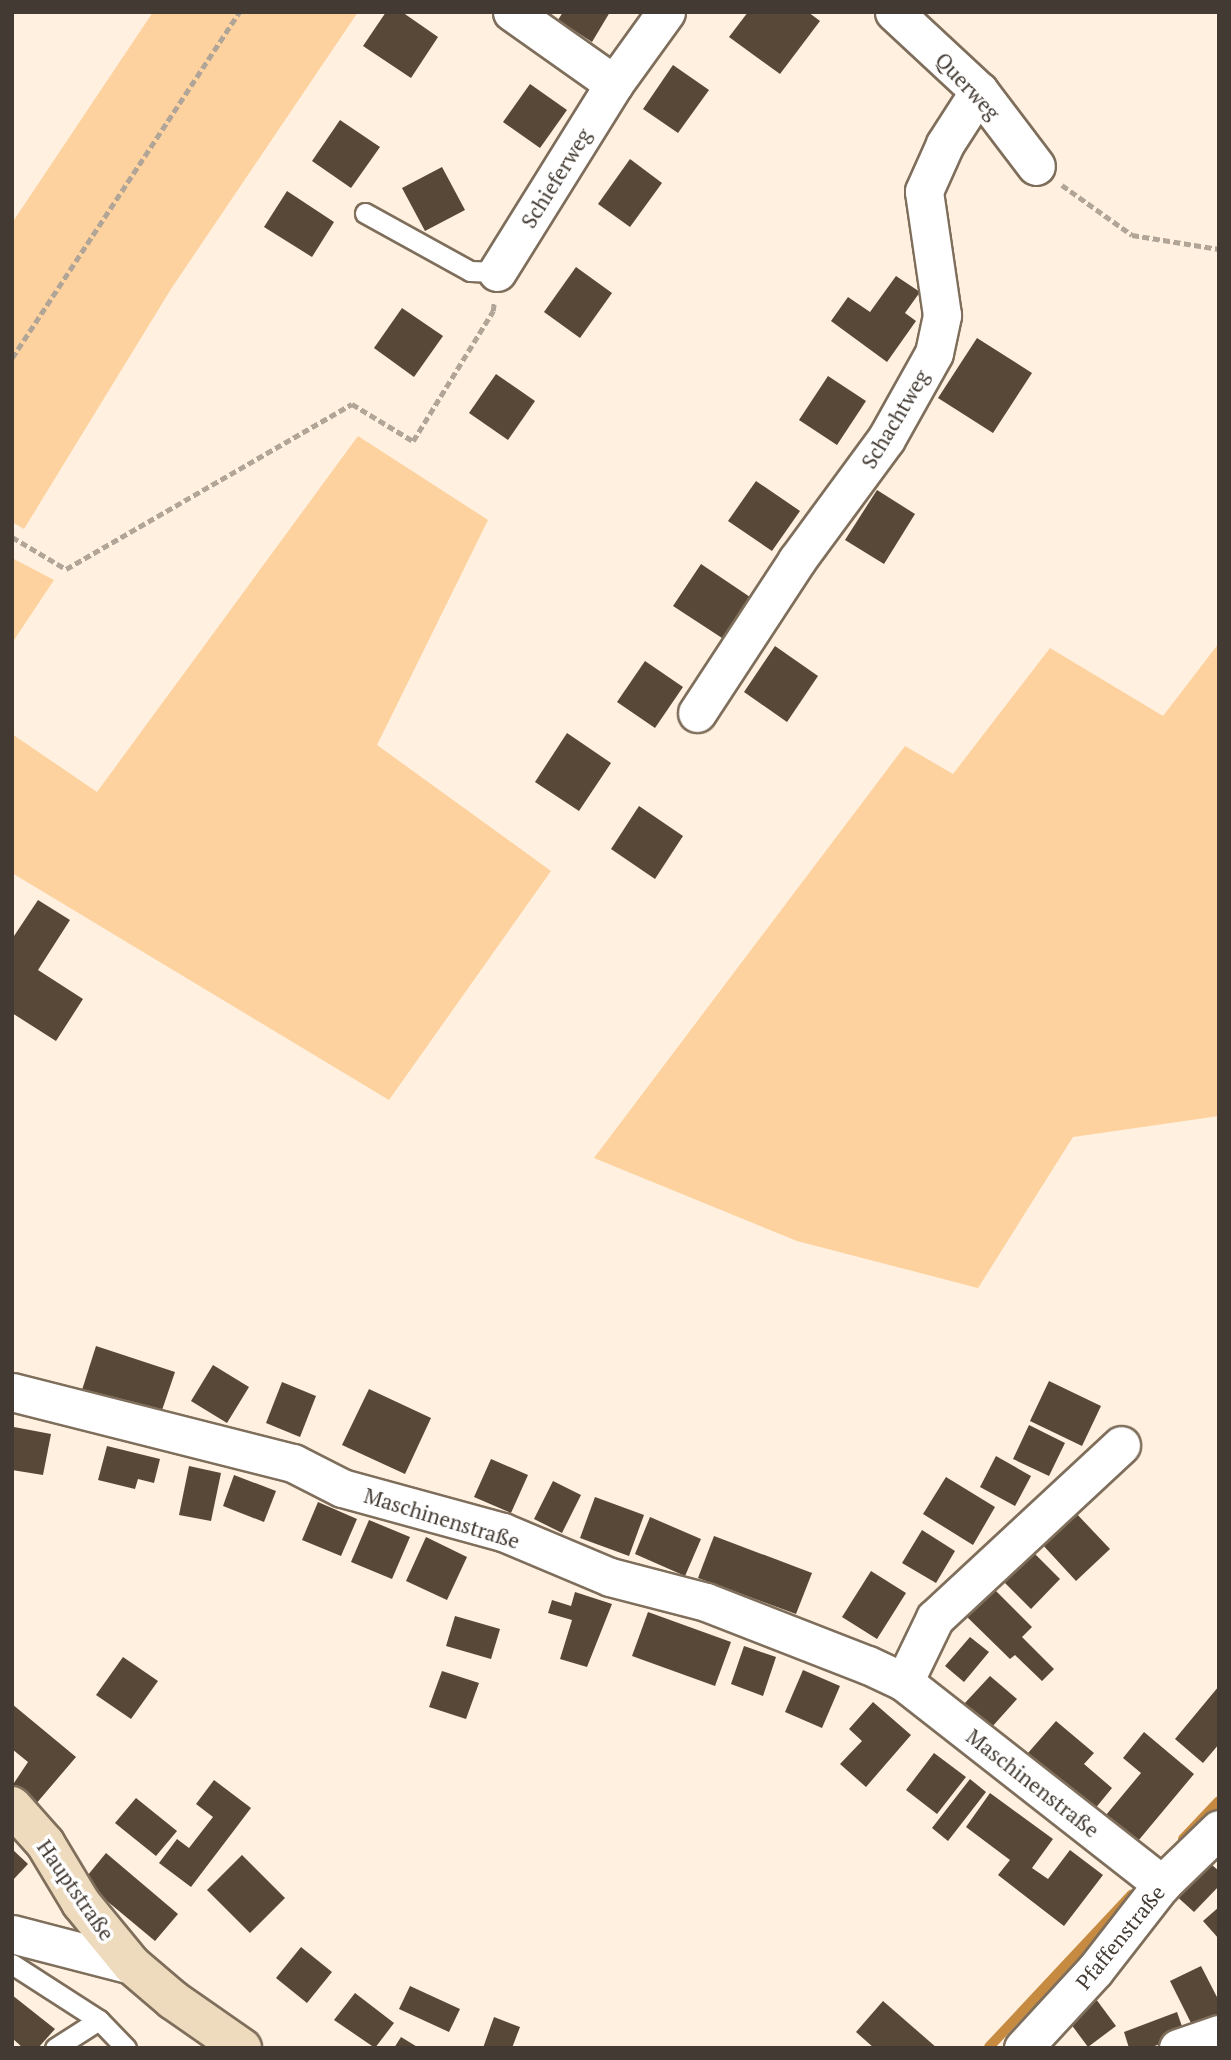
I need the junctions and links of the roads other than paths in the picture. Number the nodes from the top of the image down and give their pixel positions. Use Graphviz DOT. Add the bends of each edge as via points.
graph roads {
  1 [pos="512,12"];
  2 [pos="666,12"];
  3 [pos="894,12"];
  4 [pos="614,84"];
  5 [pos="979,92"];
  6 [pos="1036,166"];
  7 [pos="365,213"];
  8 [pos="497,272"];
  9 [pos="697,713"];
  10 [pos="12,1392"];
  11 [pos="1121,1445"];
  12 [pos="904,1682"];
  13 [pos="12,1806"];
  14 [pos="1219,1829"];
  15 [pos="1162,1884"];
  16 [pos="12,1934"];
  17 [pos="12,1964"];
  18 [pos="132,1965"];
  19 [pos="99,2020"];
  20 [pos="1219,2034"];
  21 [pos="55,2048"];
  22 [pos="126,2048"];
  23 [pos="242,2048"];
  24 [pos="1023,2048"];
  25 [pos="1178,2048"];
  1 -- 4 [label="street"];
  2 -- 4 [label="street, Schieferweg"];
  3 -- 5 [label="street, Querweg"];
  4 -- 8 [label="street, Schieferweg"];
  5 -- 6 [label="street, Querweg"];
  5 -- 9 [label="street, Schachtweg" via="945,144 924,191 942,315 934,353 886,439 797,560"];
  7 -- 8 [label="lane" via="470,271"];
  10 -- 12 [label="street, Maschinenstraße" via="293,1463 342,1488 503,1532 610,1577 706,1602"];
  11 -- 12 [label="street" via="935,1618"];
  12 -- 15 [label="street, Maschinenstraße"];
  13 -- 18 [label="main road, Hauptstraße" via="45,1843 81,1903"];
  14 -- 15 [label="street, Pfaffenstraße"];
  15 -- 24 [label="street, Pfaffenstraße" via="1096,1970"];
  16 -- 18 [label="street"];
  17 -- 19 [label="lane"];
  18 -- 23 [label="main road, Hauptstraße"];
  19 -- 21 [label="lane"];
  19 -- 22 [label="lane"];
  20 -- 25 [label="street"];
}
